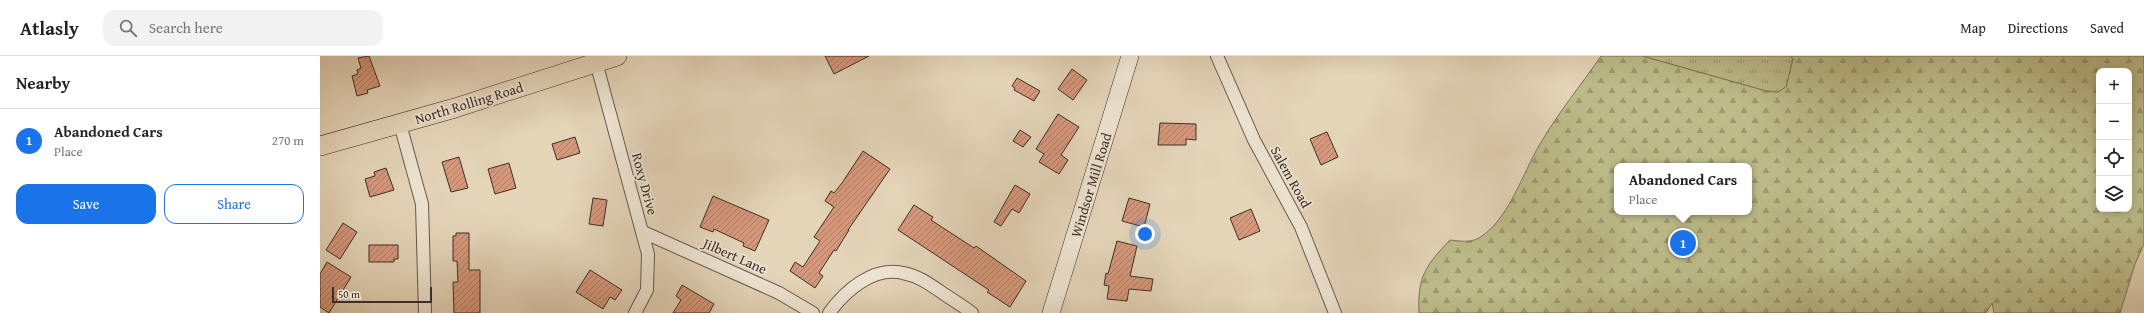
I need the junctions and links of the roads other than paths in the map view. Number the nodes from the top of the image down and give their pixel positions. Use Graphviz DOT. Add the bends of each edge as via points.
graph roads {
  1 [pos="617,56"];
  2 [pos="1130,56"];
  3 [pos="1217,56"];
  4 [pos="590,61"];
  5 [pos="400,124"];
  6 [pos="320,146"];
  7 [pos="643,232"];
  8 [pos="425,313"];
  9 [pos="635,313"];
  10 [pos="813,313"];
  11 [pos="829,313"];
  12 [pos="972,313"];
  13 [pos="1051,313"];
  14 [pos="1335,313"];
  1 -- 4 [label="main road, North Rolling Road"];
  2 -- 13 [label="main road, Windsor Mill Road"];
  3 -- 14 [label="street, Salem Road" via="1254,140 1301,227"];
  4 -- 5 [label="main road, North Rolling Road" via="506,92"];
  4 -- 7 [label="street, Roxy Drive"];
  5 -- 6 [label="main road, North Rolling Road"];
  5 -- 8 [label="street" via="422,204"];
  7 -- 9 [label="street, Roxy Drive" via="649,272 647,290"];
  7 -- 10 [label="street, Jilbert Lane" via="779,292"];
  11 -- 12 [label="street" via="847,291 860,283 880,275 902,272 927,282"];
}
